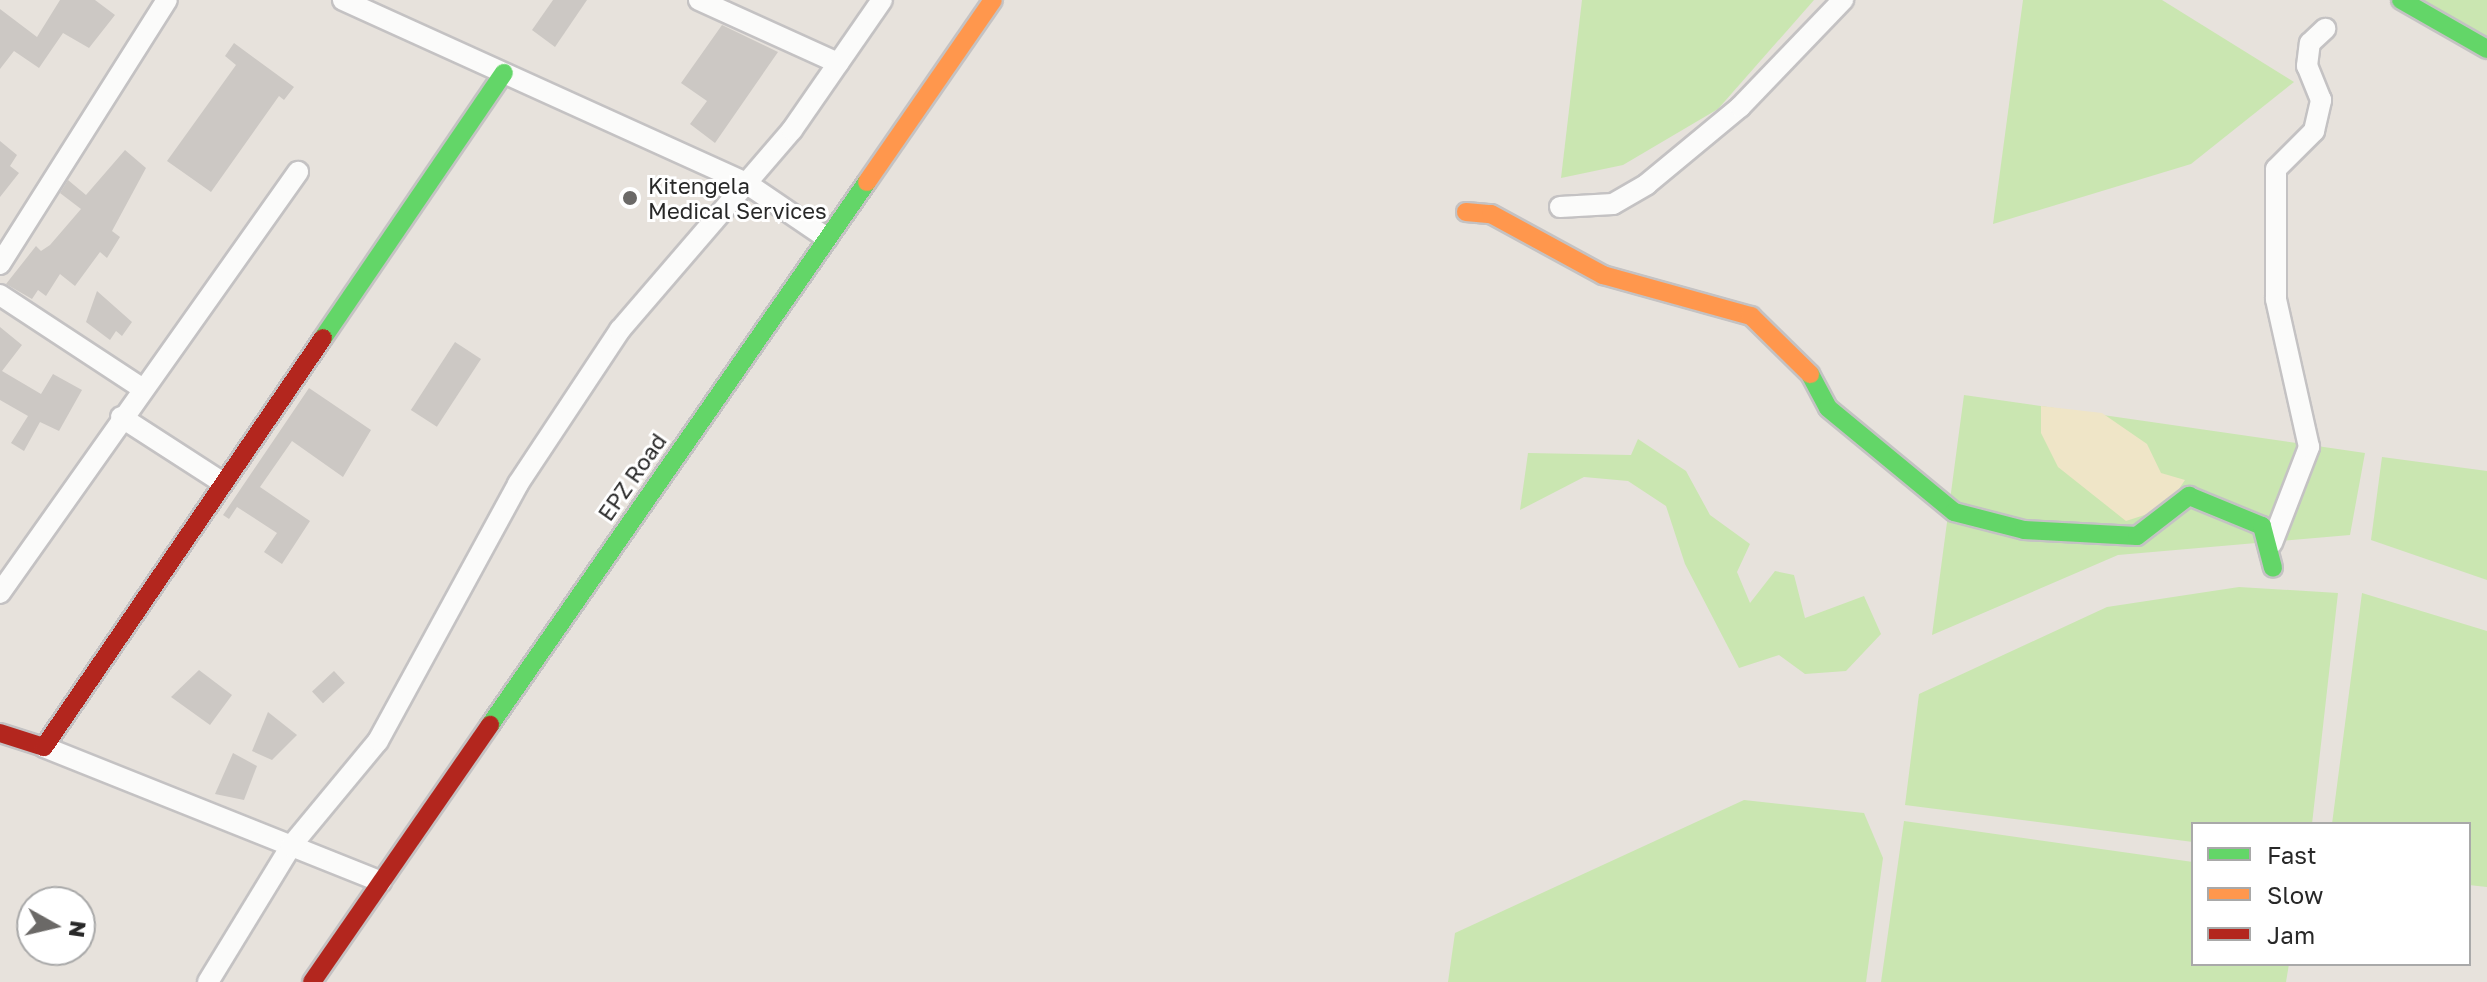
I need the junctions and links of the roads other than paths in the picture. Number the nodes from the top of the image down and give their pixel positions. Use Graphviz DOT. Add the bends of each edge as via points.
graph roads {
  1 [pos="167,0"];
  2 [pos="343,0"];
  3 [pos="699,0"];
  4 [pos="882,0"];
  5 [pos="993,0"];
  6 [pos="1843,0"];
  7 [pos="2401,0"];
  8 [pos="2325,29"];
  9 [pos="2487,49"];
  10 [pos="838,63"];
  11 [pos="504,73"];
  12 [pos="298,172"];
  13 [pos="746,183"];
  14 [pos="1560,207"];
  15 [pos="1466,212"];
  16 [pos="827,238"];
  17 [pos="0,264"];
  18 [pos="0,295"];
  19 [pos="140,387"];
  20 [pos="121,417"];
  21 [pos="223,483"];
  22 [pos="2272,543"];
  23 [pos="2273,568"];
  24 [pos="0,593"];
  25 [pos="0,733"];
  26 [pos="44,747"];
  27 [pos="291,846"];
  28 [pos="381,882"];
  29 [pos="208,982"];
  30 [pos="312,982"];
  1 -- 17 [label="street"];
  2 -- 11 [label="street"];
  3 -- 10 [label="street"];
  4 -- 10 [label="street"];
  5 -- 16 [label="main road, EPZ Road"];
  6 -- 14 [label="street" via="1740,107 1647,184 1613,204"];
  7 -- 9 [label="main road"];
  8 -- 22 [label="street" via="2310,43 2307,66 2321,100 2314,131 2276,169 2276,299 2309,447"];
  10 -- 13 [label="street"];
  11 -- 13 [label="street"];
  11 -- 21 [label="main road"];
  12 -- 19 [label="street"];
  13 -- 16 [label="street"];
  13 -- 27 [label="street" via="620,330 518,484 378,741"];
  15 -- 22 [label="main road" via="1491,214 1613,279 1751,316 1813,377 1828,408 1954,512 2024,530 2137,536 2173,515 2189,496 2262,526"];
  16 -- 28 [label="main road, EPZ Road"];
  18 -- 19 [label="street"];
  19 -- 20 [label="street"];
  20 -- 21 [label="street"];
  20 -- 24 [label="street"];
  21 -- 26 [label="main road"];
  22 -- 23 [label="main road"];
  25 -- 26 [label="main road"];
  26 -- 27 [label="street"];
  27 -- 28 [label="street"];
  27 -- 29 [label="street"];
  28 -- 30 [label="main road, EPZ Road"];
}
